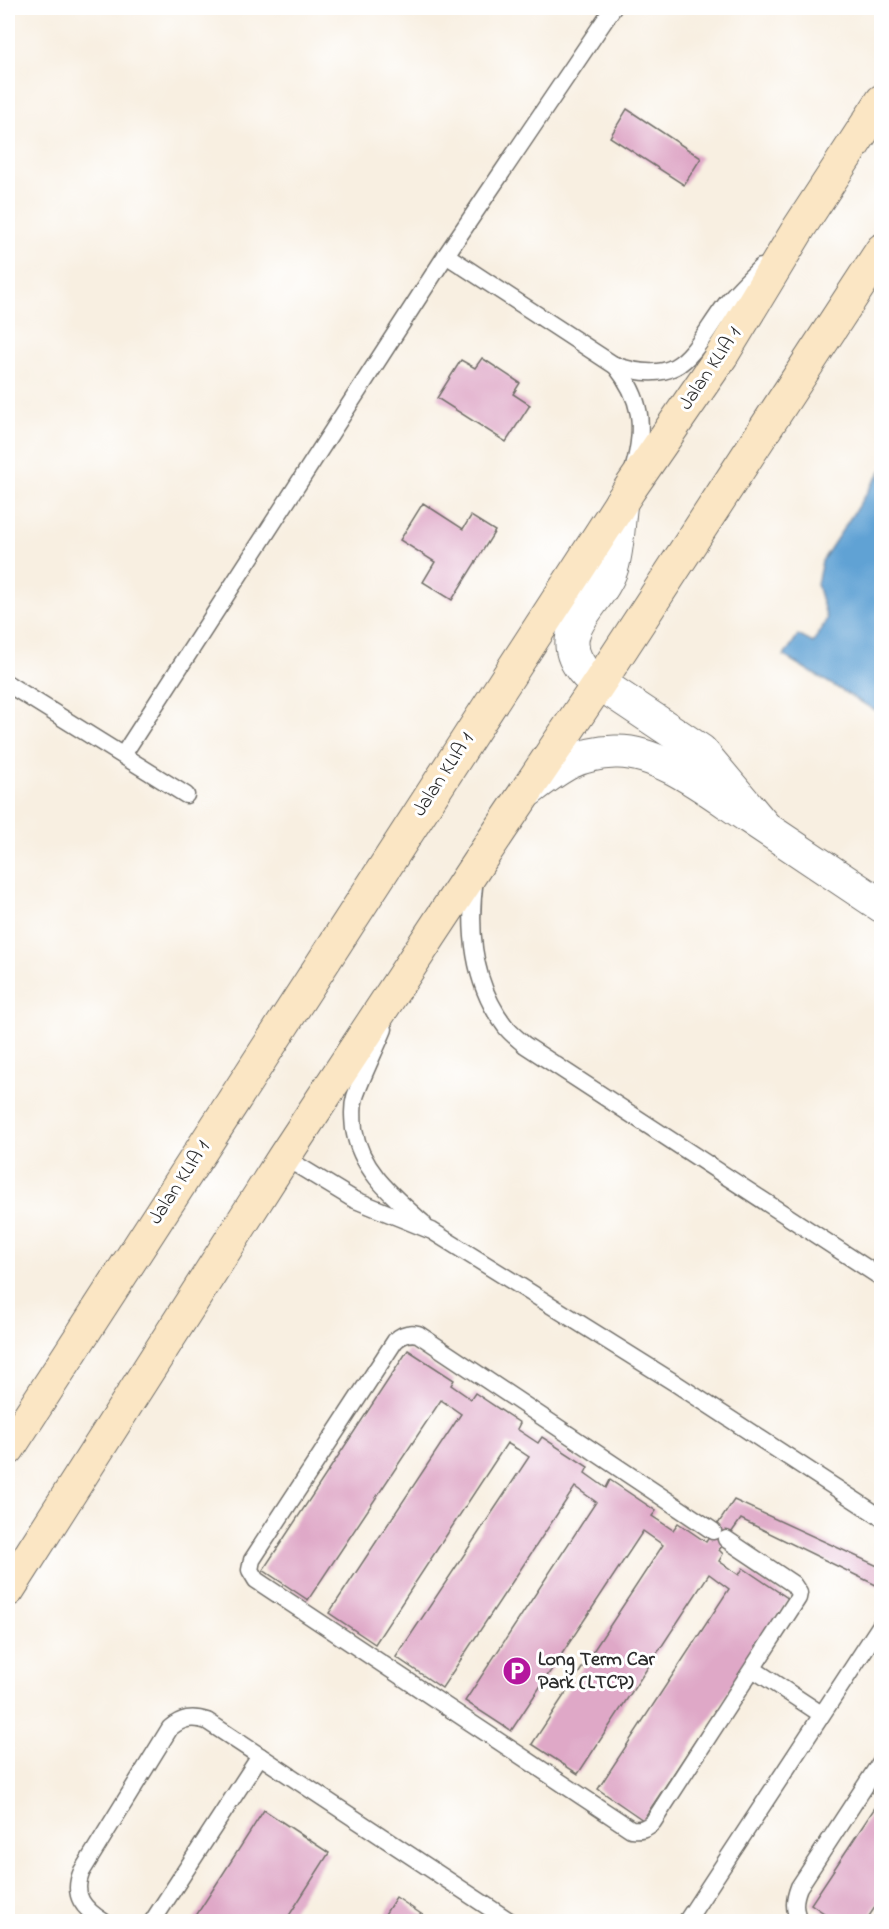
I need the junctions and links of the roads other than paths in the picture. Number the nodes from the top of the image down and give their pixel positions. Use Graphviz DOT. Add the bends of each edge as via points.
graph roads {
  1 [pos="613,8"];
  2 [pos="882,101"];
  3 [pos="799,228"];
  4 [pos="882,250"];
  5 [pos="446,255"];
  6 [pos="614,365"];
  7 [pos="625,496"];
  8 [pos="599,683"];
  9 [pos="8,684"];
  10 [pos="123,756"];
  11 [pos="186,795"];
  12 [pos="523,795"];
  13 [pos="764,826"];
  14 [pos="478,862"];
  15 [pos="882,906"];
  16 [pos="411,964"];
  17 [pos="284,1157"];
  18 [pos="432,1231"];
  19 [pos="879,1270"];
  20 [pos="10,1441"];
  21 [pos="882,1518"];
  22 [pos="8,1590"];
  23 [pos="882,1623"];
  24 [pos="753,1669"];
  25 [pos="821,1714"];
  26 [pos="260,1756"];
  27 [pos="882,1760"];
  28 [pos="490,1916"];
  29 [pos="104,1922"];
  30 [pos="152,1922"];
  31 [pos="512,1922"];
  32 [pos="686,1922"];
  33 [pos="800,1922"];
  1 -- 5 [label="lane"];
  2 -- 3 [label="main road, Jalan KLIA 1"];
  3 -- 6 [label="lane" via="727,303 683,363 669,370 650,372"];
  3 -- 7 [label="main road, Jalan KLIA 1" via="722,355"];
  4 -- 8 [label="main road"];
  5 -- 6 [label="lane"];
  5 -- 10 [label="lane"];
  6 -- 7 [label="lane" via="627,381 640,423 641,442"];
  7 -- 8 [label="street" via="611,569 574,629 571,641 578,665"];
  7 -- 20 [label="main road, Jalan KLIA 1"];
  8 -- 12 [label="main road"];
  8 -- 13 [label="street" via="701,750"];
  9 -- 10 [label="lane"];
  10 -- 11 [label="lane"];
  12 -- 13 [label="street" via="574,759 616,752 642,755 690,778"];
  12 -- 14 [label="main road"];
  13 -- 15 [label="street"];
  14 -- 16 [label="main road"];
  14 -- 19 [label="lane" via="472,898 477,967 484,990 506,1028 525,1045"];
  16 -- 17 [label="main road"];
  16 -- 18 [label="lane" via="355,1098 352,1116 360,1153 369,1169"];
  17 -- 18 [label="lane" via="353,1199"];
  17 -- 22 [label="main road"];
  18 -- 21 [label="lane"];
  23 -- 25 [label="lane"];
  24 -- 24 [label="lane" via="653,1822 631,1829 256,1580 250,1570 252,1560 395,1341 405,1334 418,1334 793,1584 799,1593 796,1603"];
  24 -- 25 [label="lane"];
  25 -- 32 [label="lane"];
  26 -- 28 [label="lane"];
  26 -- 29 [label="lane" via="197,1717 170,1728 78,1881 78,1894 84,1906"];
  26 -- 30 [label="lane"];
  27 -- 33 [label="lane" via="799,1887 794,1900"];
  28 -- 31 [label="lane"];
}
